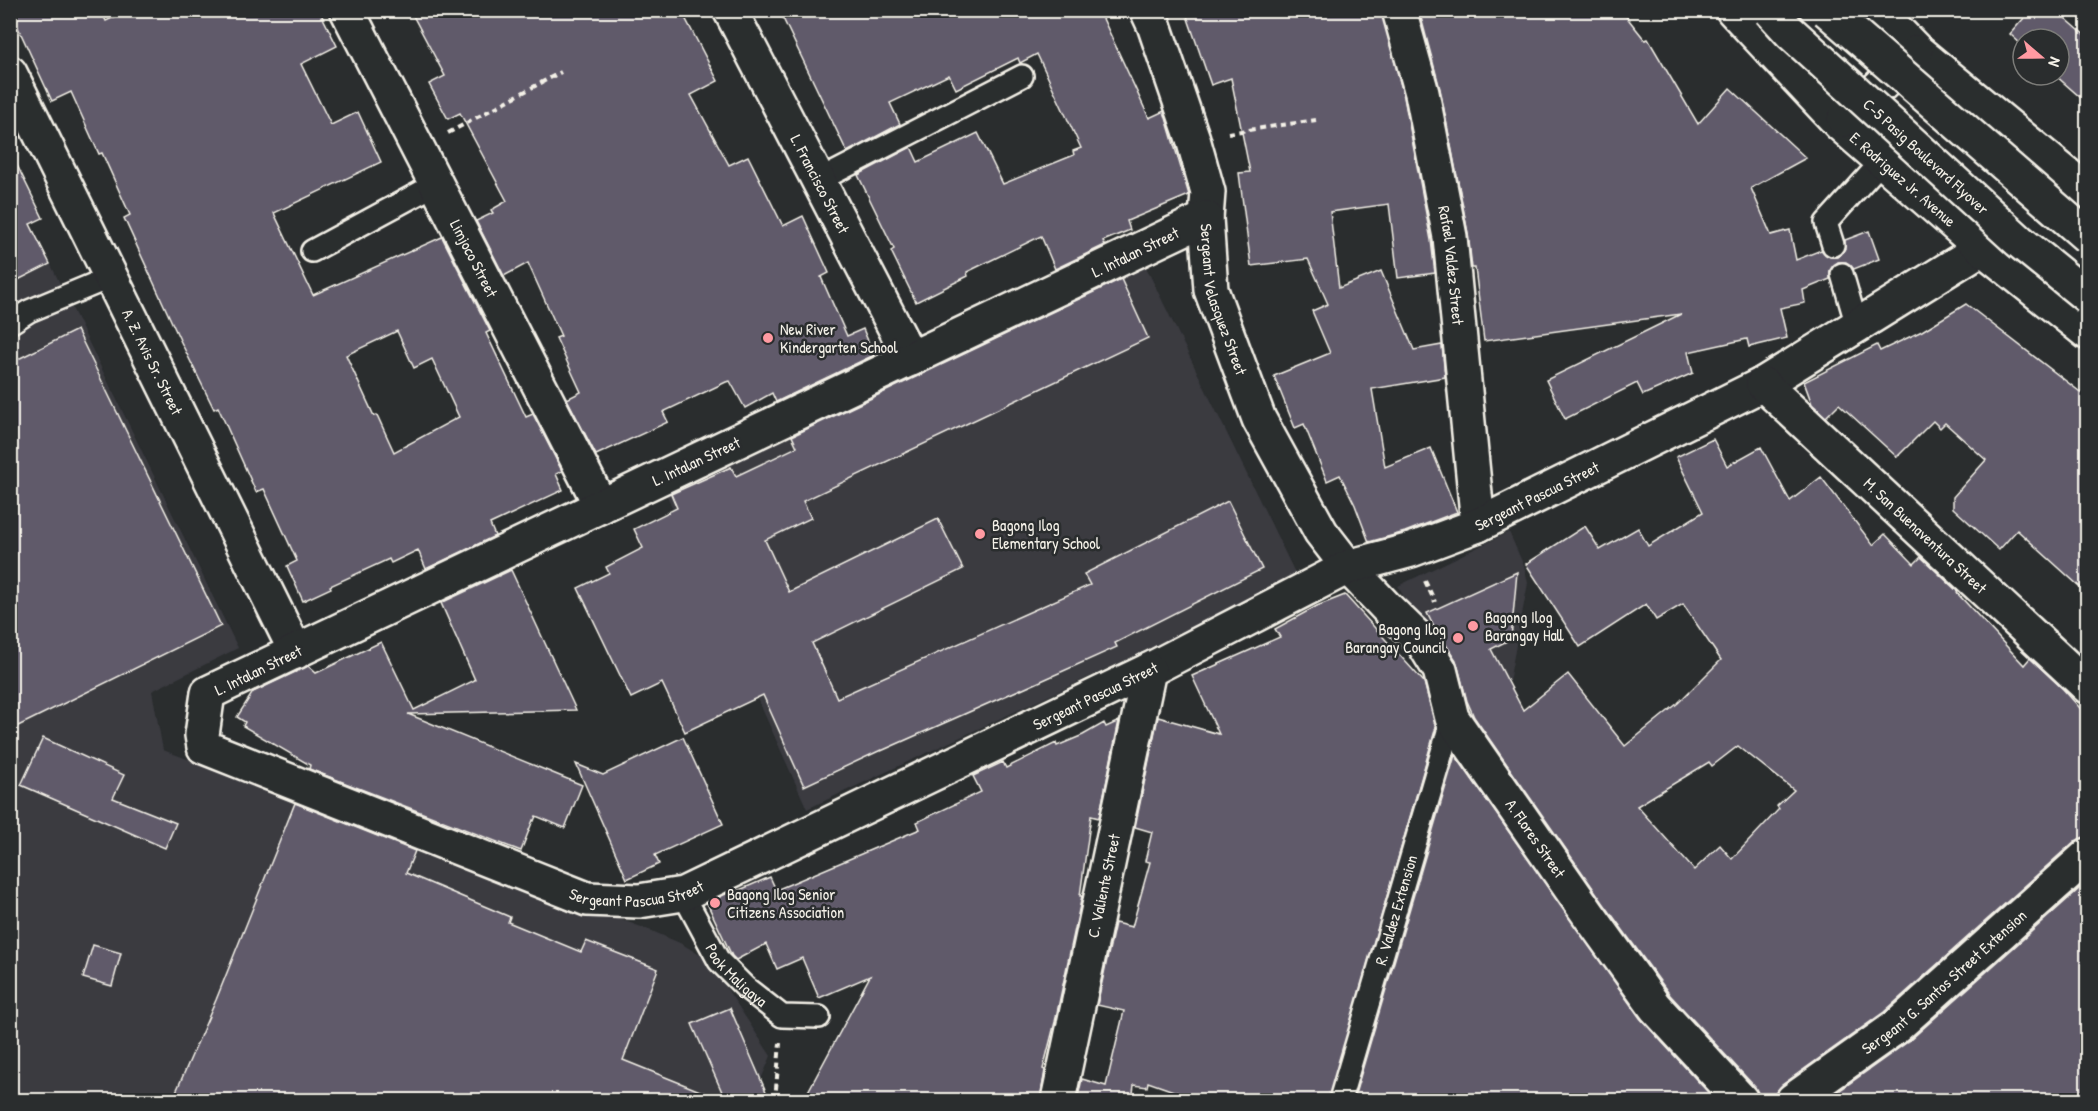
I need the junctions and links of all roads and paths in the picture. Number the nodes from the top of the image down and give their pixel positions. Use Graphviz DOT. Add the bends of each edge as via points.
graph roads {
  1 [pos="347,10"];
  2 [pos="730,10"];
  3 [pos="1147,10"];
  4 [pos="1399,10"];
  5 [pos="1733,10"];
  6 [pos="1770,10"];
  7 [pos="1827,10"];
  8 [pos="1877,10"];
  9 [pos="1917,51"];
  10 [pos="561,72"];
  11 [pos="10,73"];
  12 [pos="1022,76"];
  13 [pos="1316,120"];
  14 [pos="1840,124"];
  15 [pos="1193,139"];
  16 [pos="420,152"];
  17 [pos="1883,160"];
  18 [pos="818,181"];
  19 [pos="436,184"];
  20 [pos="2088,192"];
  21 [pos="1206,218"];
  22 [pos="2088,237"];
  23 [pos="1833,245"];
  24 [pos="1982,248"];
  25 [pos="312,251"];
  26 [pos="1842,274"];
  27 [pos="111,278"];
  28 [pos="2088,297"];
  29 [pos="10,323"];
  30 [pos="1857,326"];
  31 [pos="2088,333"];
  32 [pos="911,359"];
  33 [pos="1763,384"];
  34 [pos="601,506"];
  35 [pos="1478,525"];
  36 [pos="1348,567"];
  37 [pos="296,652"];
  38 [pos="1149,670"];
  39 [pos="2088,687"];
  40 [pos="203,718"];
  41 [pos="1452,718"];
  42 [pos="2088,855"];
  43 [pos="683,894"];
  44 [pos="782,1016"];
  45 [pos="819,1017"];
  46 [pos="775,1101"];
  47 [pos="1059,1101"];
  48 [pos="1340,1101"];
  49 [pos="1741,1101"];
  50 [pos="1793,1101"];
  1 -- 16 [label="street, Limjoco Street"];
  2 -- 18 [label="street, L. Francisco Street"];
  3 -- 15 [label="street, Sergeant Velasquez Street"];
  4 -- 35 [label="street, Rafael Valdez Street" via="1422,93 1450,237"];
  5 -- 14 [label="street, E. Rodriguez Jr. Avenue"];
  6 -- 28 [label="street, C-5 Pasig Boulevard Flyover, bridge" via="2019,241"];
  7 -- 22 [label="street, bridge"];
  8 -- 9 [label="street"];
  9 -- 14 [label="street"];
  9 -- 20 [label="street"];
  10 -- 16 [label="path"];
  11 -- 27 [label="street, A. Z. Avis Sr. Street"];
  12 -- 18 [label="lane"];
  13 -- 15 [label="path"];
  14 -- 17 [label="street, E. Rodriguez Jr. Avenue"];
  15 -- 21 [label="street, Sergeant Velasquez Street" via="1208,192"];
  16 -- 19 [label="street, Limjoco Street"];
  17 -- 23 [label="lane" via="1826,223"];
  17 -- 24 [label="street, E. Rodriguez Jr. Avenue"];
  18 -- 32 [label="street, L. Francisco Street"];
  19 -- 25 [label="lane"];
  19 -- 34 [label="street, Limjoco Street"];
  21 -- 32 [label="street, L. Intalan Street"];
  21 -- 36 [label="street, Sergeant Velasquez Street" via="1210,290 1259,419 1321,532"];
  24 -- 30 [label="street, Sergeant Pascua Street"];
  24 -- 31 [label="street, E. Rodriguez Jr. Avenue"];
  26 -- 30 [label="lane"];
  27 -- 29 [label="lane" via="29,311"];
  27 -- 37 [label="street, A. Z. Avis Sr. Street"];
  30 -- 33 [label="street, Sergeant Pascua Street"];
  32 -- 34 [label="street, L. Intalan Street"];
  33 -- 35 [label="street, Sergeant Pascua Street"];
  33 -- 39 [label="street, M. San Buenaventura Street"];
  34 -- 37 [label="street, L. Intalan Street"];
  35 -- 36 [label="street, Sergeant Pascua Street" via="1411,550"];
  36 -- 38 [label="street, Sergeant Pascua Street"];
  36 -- 41 [label="street, A. Flores Street" via="1424,644 1440,670"];
  37 -- 40 [label="street, L. Intalan Street" via="208,693"];
  38 -- 43 [label="street, Sergeant Pascua Street"];
  38 -- 47 [label="street, C. Valiente Street"];
  40 -- 43 [label="street, Sergeant Pascua Street" via="204,747 586,899 639,901"];
  41 -- 48 [label="lane, R. Valdez Extension"];
  41 -- 49 [label="street, A. Flores Street" via="1655,1007"];
  42 -- 50 [label="street, Sergeant G. Santos Street Extension" via="1896,1027"];
  43 -- 44 [label="lane, Pook Maligaya" via="718,961"];
  44 -- 45 [label="lane, Pook Maligaya"];
  44 -- 46 [label="path"];
}
